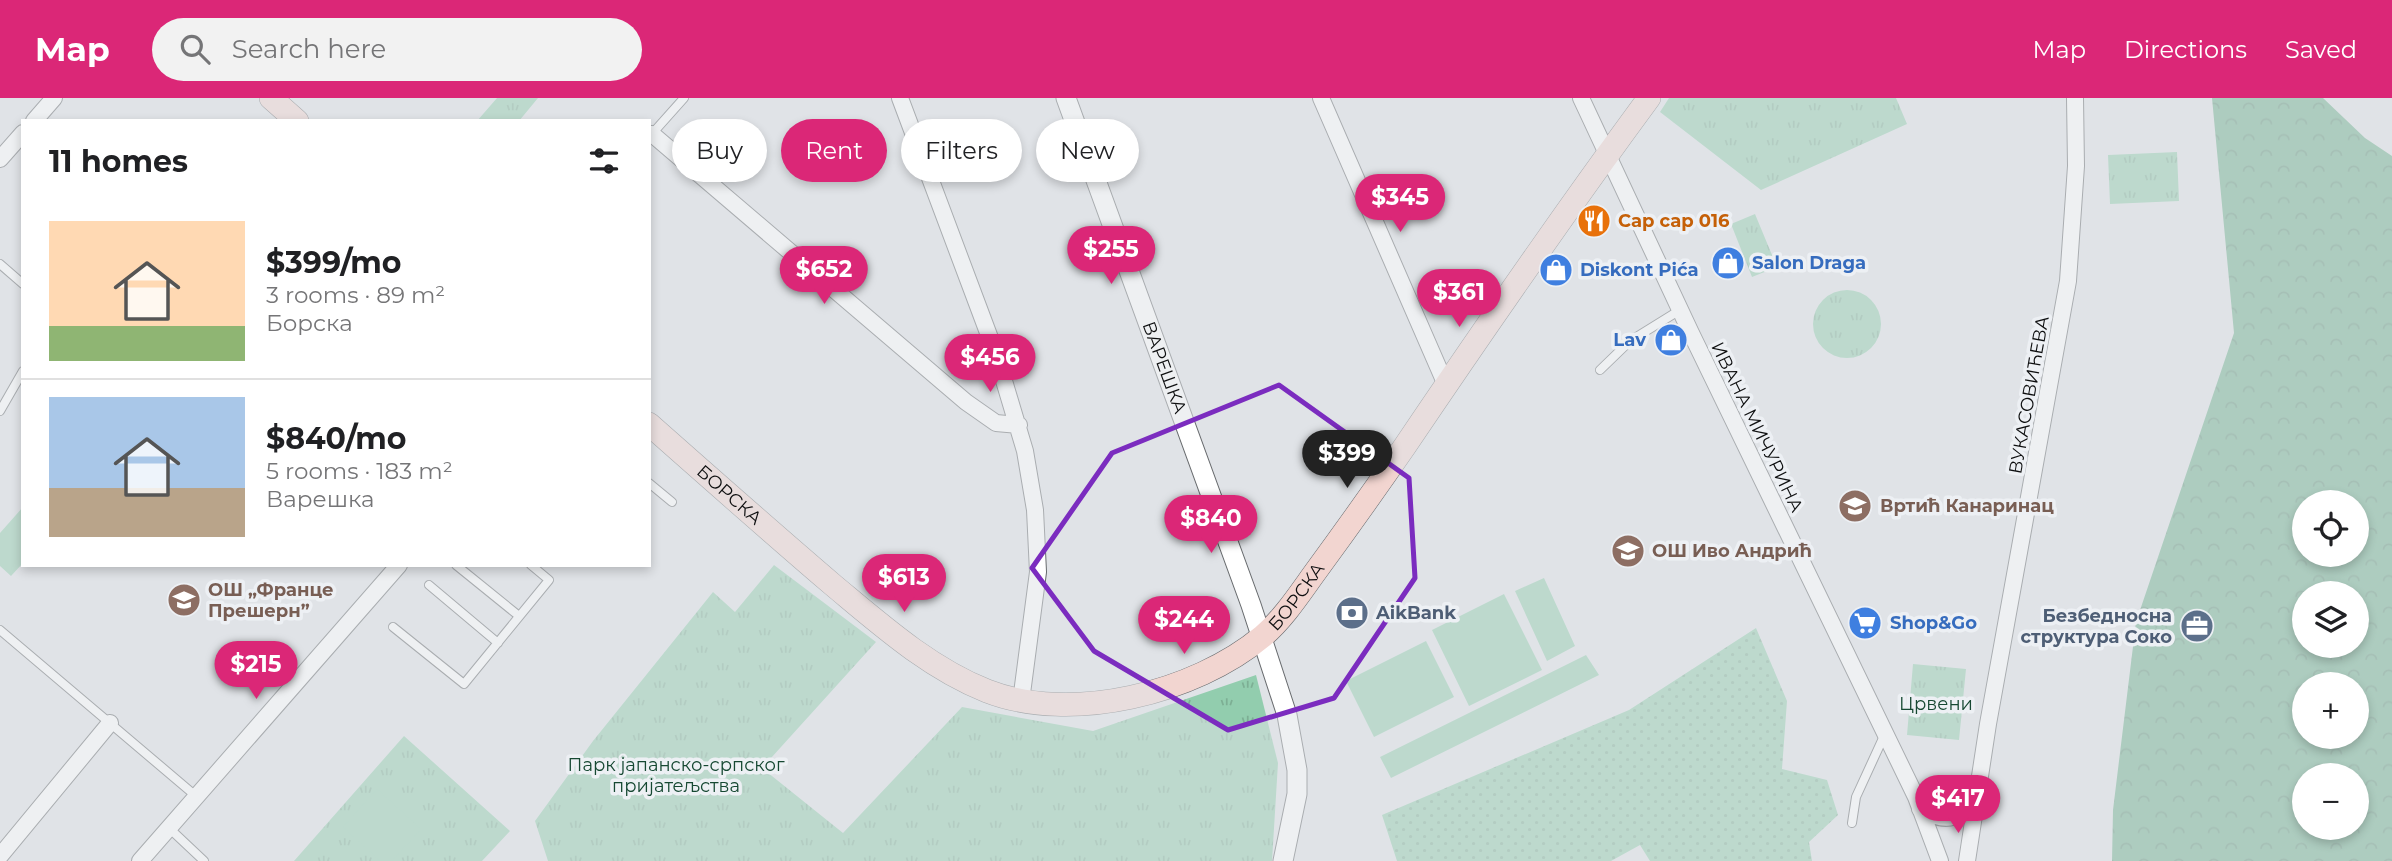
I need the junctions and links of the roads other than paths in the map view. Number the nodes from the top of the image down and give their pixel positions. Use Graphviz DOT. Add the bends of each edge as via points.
graph roads {
  1 [pos="54,98"];
  2 [pos="271,98"];
  3 [pos="684,98"];
  4 [pos="900,98"];
  5 [pos="1066,98"];
  6 [pos="1321,98"];
  7 [pos="1581,98"];
  8 [pos="1649,98"];
  9 [pos="2075,98"];
  10 [pos="36,119"];
  11 [pos="295,119"];
  12 [pos="651,134"];
  13 [pos="21,135"];
  14 [pos="651,136"];
  15 [pos="1,155"];
  16 [pos="1608,155"];
  17 [pos="0,264"];
  18 [pos="21,282"];
  19 [pos="1679,310"];
  20 [pos="1600,370"];
  21 [pos="21,374"];
  22 [pos="1446,385"];
  23 [pos="0,411"];
  24 [pos="1019,425"];
  25 [pos="651,426"];
  26 [pos="651,485"];
  27 [pos="672,502"];
  28 [pos="397,567"];
  29 [pos="458,567"];
  30 [pos="533,567"];
  31 [pos="429,585"];
  32 [pos="519,616"];
  33 [pos="393,627"];
  34 [pos="0,630"];
  35 [pos="1262,637"];
  36 [pos="498,643"];
  37 [pos="1021,701"];
  38 [pos="110,723"];
  39 [pos="1884,736"];
  40 [pos="1980,792"];
  41 [pos="197,797"];
  42 [pos="1920,809"];
  43 [pos="1852,823"];
  44 [pos="169,828"];
  45 [pos="0,856"];
  46 [pos="140,861"];
  47 [pos="204,861"];
  48 [pos="1283,861"];
  49 [pos="1940,861"];
  50 [pos="1967,861"];
  1 -- 10 [label="street"];
  2 -- 11 [label="main road"];
  3 -- 12 [label="lane"];
  4 -- 24 [label="street"];
  5 -- 35 [label="street, ВАРЕШКА"];
  6 -- 22 [label="street"];
  7 -- 16 [label="street, ИВАНА МИЧУРИНА"];
  8 -- 16 [label="main road, БОРСКА"];
  9 -- 40 [label="street, ВУКАСОВИЋЕВА" via="2076,166 2068,281 1988,724"];
  13 -- 15 [label="street"];
  14 -- 24 [label="street" via="966,402 996,423"];
  16 -- 19 [label="street, ИВАНА МИЧУРИНА"];
  16 -- 22 [label="main road, БОРСКА"];
  17 -- 18 [label="lane"];
  19 -- 20 [label="lane" via="1616,352"];
  19 -- 39 [label="street, ИВАНА МИЧУРИНА"];
  21 -- 23 [label="lane"];
  22 -- 35 [label="main road, БОРСКА" via="1328,555"];
  24 -- 37 [label="street" via="1035,510 1038,572"];
  25 -- 37 [label="main road, БОРСКА" via="803,560 926,660 987,691"];
  26 -- 27 [label="lane"];
  28 -- 41 [label="street"];
  29 -- 32 [label="lane"];
  30 -- 32 [label="lane" via="549,580"];
  31 -- 36 [label="lane"];
  32 -- 36 [label="lane"];
  33 -- 36 [label="lane" via="464,684"];
  34 -- 38 [label="lane"];
  35 -- 37 [label="main road, БОРСКА" via="1197,674 1117,702 1059,706"];
  35 -- 48 [label="street, ВАРЕШКА" via="1287,715 1297,770 1297,794"];
  38 -- 41 [label="lane"];
  38 -- 45 [label="street"];
  39 -- 42 [label="street, ИВАНА МИЧУРИНА"];
  39 -- 43 [label="lane" via="1859,788"];
  40 -- 42 [label="street" via="1955,817 1935,817"];
  40 -- 50 [label="street, ВУКАСОВИЋЕВА"];
  41 -- 44 [label="street"];
  42 -- 49 [label="street, ИВАНА МИЧУРИНА"];
  44 -- 46 [label="street"];
  44 -- 47 [label="lane"];
}
